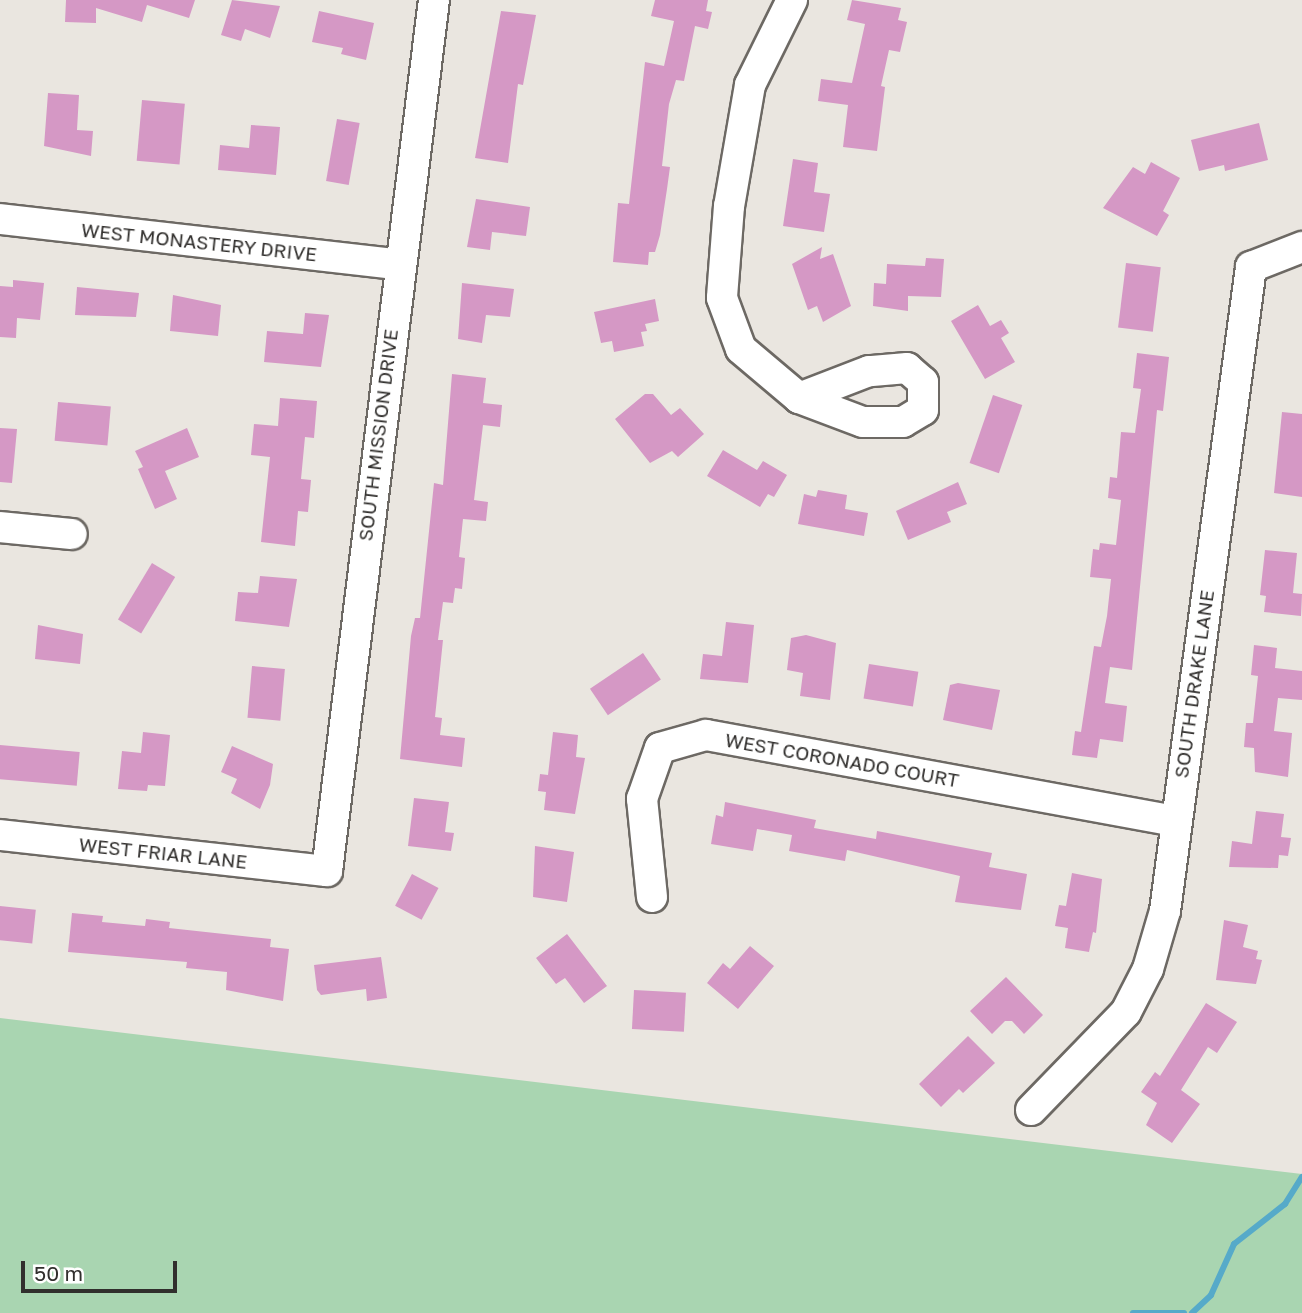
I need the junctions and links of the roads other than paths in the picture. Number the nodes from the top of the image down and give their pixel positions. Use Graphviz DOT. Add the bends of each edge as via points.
graph roads {
  1 [pos="434,0"];
  2 [pos="792,0"];
  3 [pos="0,219"];
  4 [pos="1302,247"];
  5 [pos="398,264"];
  6 [pos="799,398"];
  7 [pos="0,527"];
  8 [pos="72,534"];
  9 [pos="1175,821"];
  10 [pos="0,835"];
  11 [pos="327,871"];
  12 [pos="652,897"];
  13 [pos="1031,1110"];
  1 -- 5 [label="street, SOUTH MISSION DRIVE"];
  2 -- 6 [label="street" via="750,85 729,206 722,299 741,349"];
  3 -- 5 [label="street, WEST MONASTERY DRIVE"];
  4 -- 9 [label="street, SOUTH DRAKE LANE" via="1251,267"];
  5 -- 11 [label="street, SOUTH MISSION DRIVE"];
  7 -- 8 [label="street"];
  9 -- 12 [label="street, WEST CORONADO COURT" via="706,735 660,748 642,799"];
  9 -- 13 [label="street, SOUTH DRAKE LANE" via="1165,911 1137,990 1126,1012"];
  10 -- 11 [label="street, WEST FRIAR LANE"];
}
